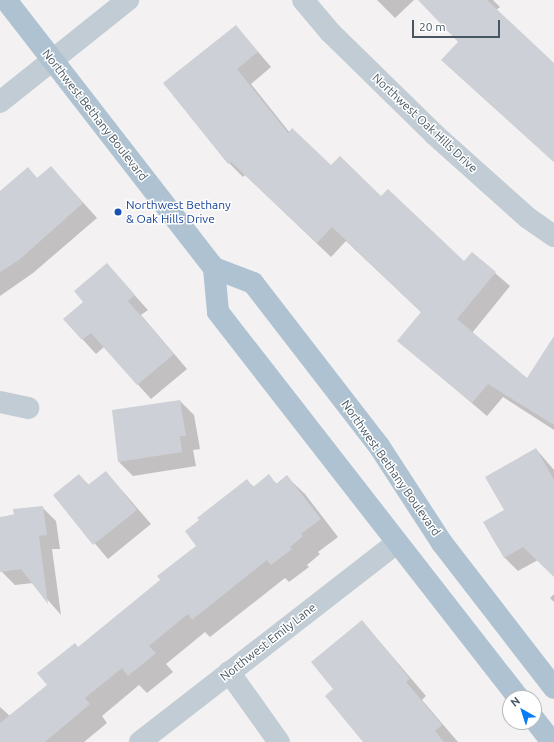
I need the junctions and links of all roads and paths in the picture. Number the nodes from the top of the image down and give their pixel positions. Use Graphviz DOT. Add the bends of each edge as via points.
graph roads {
  1 [pos="6,0"];
  2 [pos="128,0"];
  3 [pos="303,0"];
  4 [pos="53,60"];
  5 [pos="0,102"];
  6 [pos="554,236"];
  7 [pos="214,268"];
  8 [pos="0,402"];
  9 [pos="28,408"];
  10 [pos="397,543"];
  11 [pos="229,672"];
  12 [pos="554,688"];
  13 [pos="512,690"];
  14 [pos="542,729"];
  15 [pos="140,742"];
  16 [pos="279,742"];
  17 [pos="552,742"];
  1 -- 4 [label="main road, Northwest Bethany Boulevard"];
  2 -- 4 [label="street"];
  3 -- 6 [label="street, Northwest Oak Hills Drive" via="330,32 434,134 528,218"];
  4 -- 5 [label="street"];
  4 -- 7 [label="main road, Northwest Bethany Boulevard"];
  7 -- 10 [label="main road" via="218,312"];
  7 -- 12 [label="main road, Northwest Bethany Boulevard" via="253,283 374,440 442,542"];
  8 -- 9 [label="street"];
  10 -- 11 [label="street, Northwest Emily Lane"];
  10 -- 13 [label="main road"];
  11 -- 15 [label="street, Northwest Emily Lane"];
  11 -- 16 [label="street"];
  14 -- 17 [label="main road"];
}
